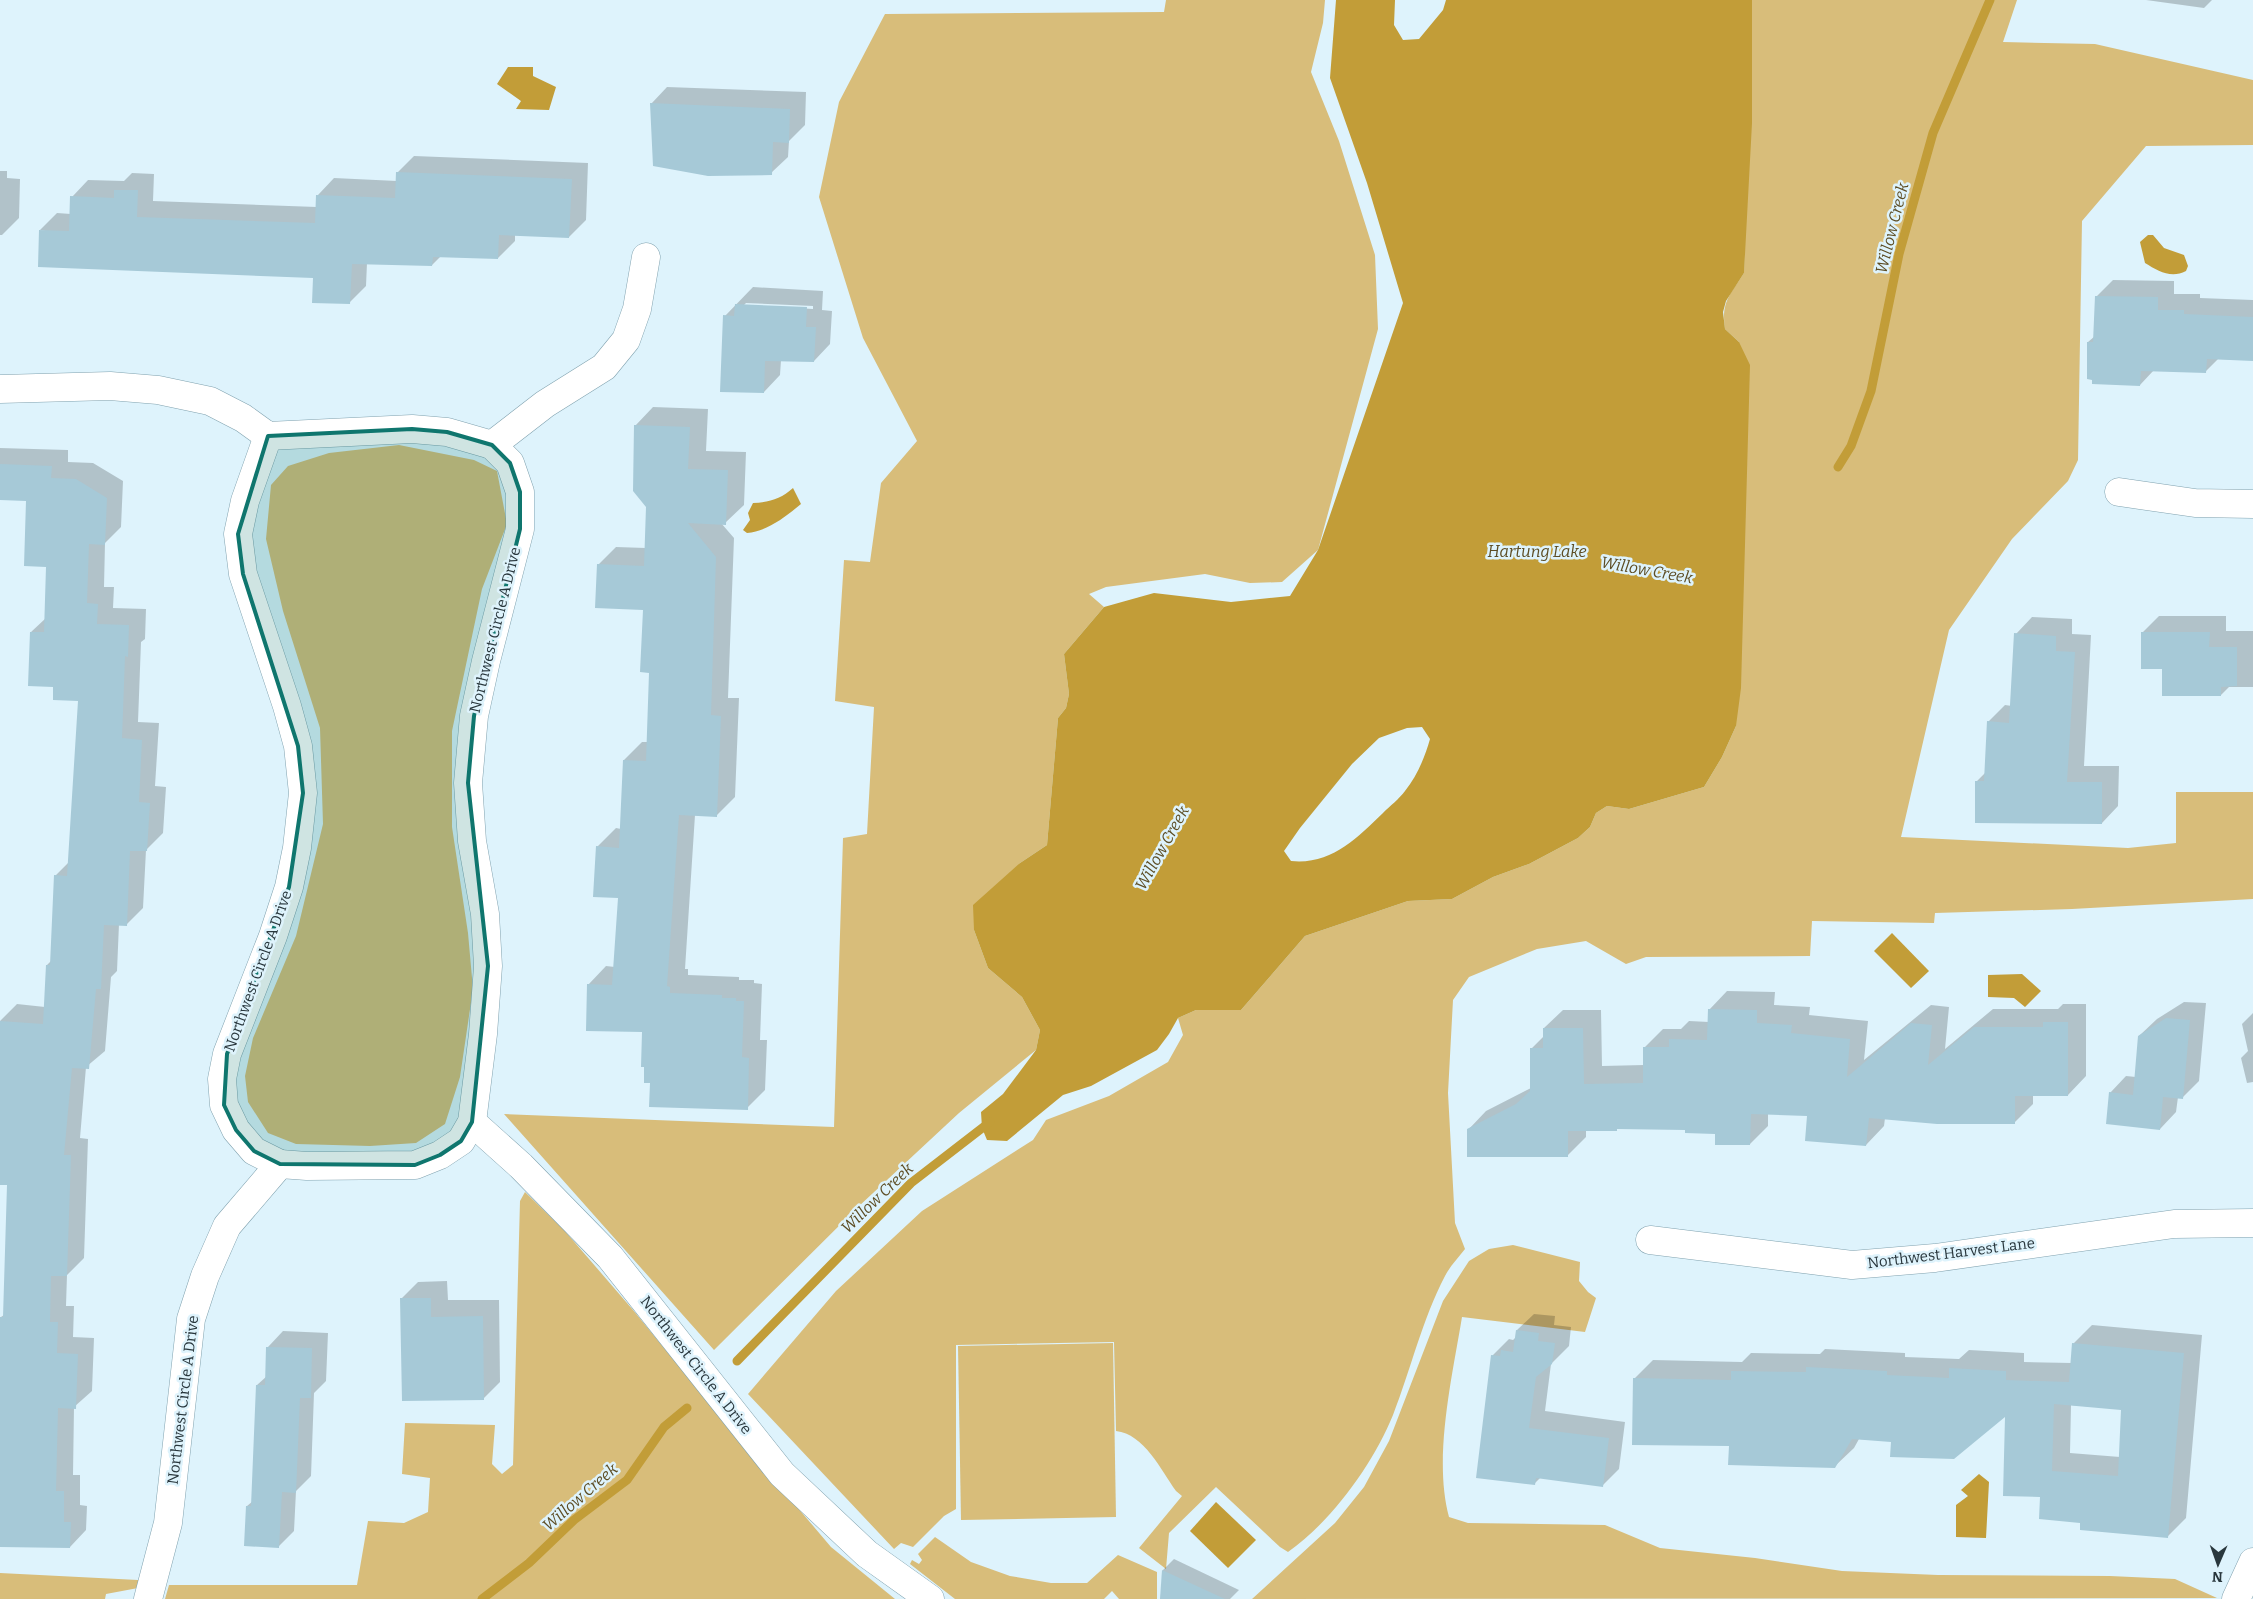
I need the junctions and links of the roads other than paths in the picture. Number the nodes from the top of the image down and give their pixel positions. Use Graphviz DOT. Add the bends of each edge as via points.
graph roads {
  1 [pos="646,257"];
  2 [pos="0,389"];
  3 [pos="268,436"];
  4 [pos="492,445"];
  5 [pos="2119,492"];
  6 [pos="2253,504"];
  7 [pos="472,1122"];
  8 [pos="280,1164"];
  9 [pos="2253,1223"];
  10 [pos="1650,1240"];
  11 [pos="2253,1562"];
  12 [pos="148,1599"];
  13 [pos="930,1599"];
  14 [pos="2236,1599"];
  1 -- 4 [label="street" via="637,309 626,340 604,367 545,404"];
  2 -- 3 [label="street" via="110,386 158,390 210,401"];
  3 -- 4 [label="street, Northwest Circle A Drive" via="412,429 447,432"];
  3 -- 8 [label="street, Northwest Circle A Drive" via="245,501 238,534 243,574 298,746 303,793 297,848 288,887 273,936 226,1054 222,1079 224,1105 236,1130 254,1151"];
  4 -- 7 [label="street, Northwest Circle A Drive" via="510,463 520,492 520,529 477,699 468,774 472,841 485,914 488,966"];
  5 -- 6 [label="street" via="2195,503"];
  7 -- 8 [label="street, Northwest Circle A Drive" via="461,1141 440,1155 415,1165"];
  7 -- 13 [label="street, Northwest Circle A Drive" via="521,1166 610,1257 782,1474 867,1554"];
  8 -- 12 [label="street, Northwest Circle A Drive" via="227,1226 191,1319 168,1523"];
  9 -- 10 [label="street, Northwest Harvest Lane" via="2174,1224 1935,1258 1852,1265"];
  11 -- 14 [label="street"];
}
